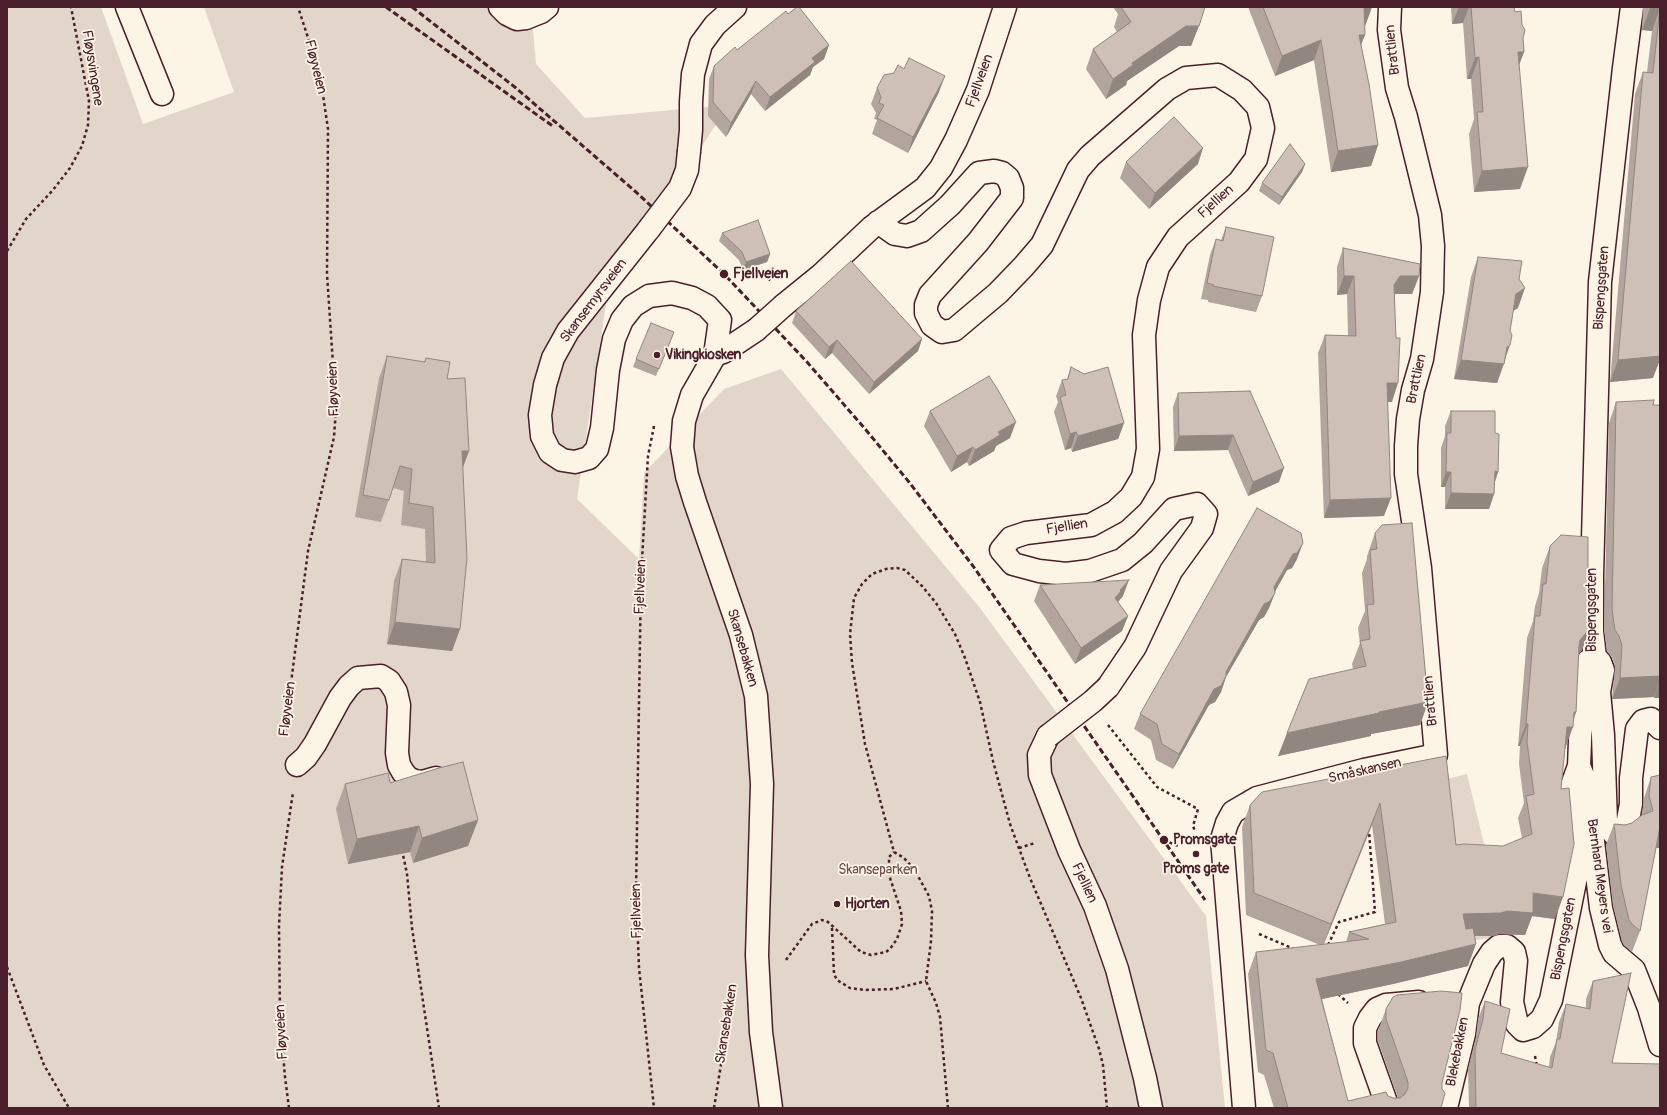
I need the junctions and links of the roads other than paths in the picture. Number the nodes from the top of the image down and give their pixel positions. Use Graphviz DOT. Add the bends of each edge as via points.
graph roads {
  1 [pos="127,7"];
  2 [pos="500,7"];
  3 [pos="547,7"];
  4 [pos="734,7"];
  5 [pos="1005,7"];
  6 [pos="1390,7"];
  7 [pos="1632,7"];
  8 [pos="162,94"];
  9 [pos="878,222"];
  10 [pos="715,355"];
  11 [pos="1595,657"];
  12 [pos="1660,728"];
  13 [pos="1436,756"];
  14 [pos="297,765"];
  15 [pos="1580,766"];
  16 [pos="451,775"];
  17 [pos="1453,1002"];
  18 [pos="1660,1045"];
  19 [pos="771,1108"];
  20 [pos="1151,1108"];
  21 [pos="1244,1108"];
  22 [pos="1388,1108"];
  23 [pos="1446,1108"];
  1 -- 8 [label="street"];
  2 -- 3 [label="street" via="517,19 541,12"];
  4 -- 10 [label="street, Skansemyrsveien, bridge" via="715,25 701,44 693,74 687,170 680,188 568,331 553,358 540,416 542,436 550,452 562,460 575,462 589,458 597,449 614,339 622,320 633,306 650,296 672,293 692,298 707,306 720,320"];
  5 -- 9 [label="street, Fjellveien" via="978,90 941,168 925,188"];
  6 -- 13 [label="street, Brattlien" via="1389,30 1397,88 1430,215 1433,246 1431,299 1422,359 1408,419 1406,474 1420,568"];
  7 -- 11 [label="street, Bispengsgaten" via="1600,282 1592,576 1592,631"];
  9 -- 10 [label="street, Fjellveien, bridge" via="756,330"];
  9 -- 20 [label="street, Fjellien, bridge" via="896,234 907,236 921,231 979,174 994,171 1008,178 1012,198 978,242 930,295 926,305 926,313 932,325 942,332 954,330 998,293 1042,245 1078,170 1090,156 1167,89 1186,78 1218,76 1242,90 1258,107 1263,128 1256,160 1239,182 1178,237 1158,267 1149,300 1144,335 1148,449 1143,477 1126,502 1092,525 1011,538 1001,550 1013,564 1039,572 1066,574 1090,571 1122,560 1143,543 1174,509 1197,504 1206,514 1202,528 1171,571 1134,647 1108,687 1048,736 1039,755 1040,775 1117,969 1144,1070"];
  10 -- 19 [label="street, Skansebakken" via="692,395 684,421 682,447 695,502 741,635 756,696 762,784 757,955 761,1032"];
  11 -- 12 [label="street" via="1603,670 1599,692 1606,822 1614,834 1621,832 1627,825 1637,729 1644,721 1651,720"];
  11 -- 15 [label="street, Bispengsgaten" via="1588,661 1583,669"];
  13 -- 21 [label="street, Småskansen" via="1364,770 1257,798 1233,812 1227,822 1222,838"];
  14 -- 16 [label="street" via="316,744 349,686 358,678 381,676 389,681 396,692 399,705 397,753 403,772 408,778 422,782"];
  15 -- 17 [label="street, Bispengsgaten" via="1571,788 1578,867 1551,1000 1542,1018 1534,1027 1524,1030 1517,1024 1512,1002 1516,961 1514,952 1508,946 1499,946 1492,952"];
  15 -- 18 [label="street, Bernhard Meyers vei" via="1587,790 1601,908 1608,938 1614,952 1634,970"];
  17 -- 22 [label="street" via="1386,1004 1377,1009 1370,1018 1365,1028 1365,1043"];
  17 -- 23 [label="street, Blekebakken" via="1464,1034"];
}
